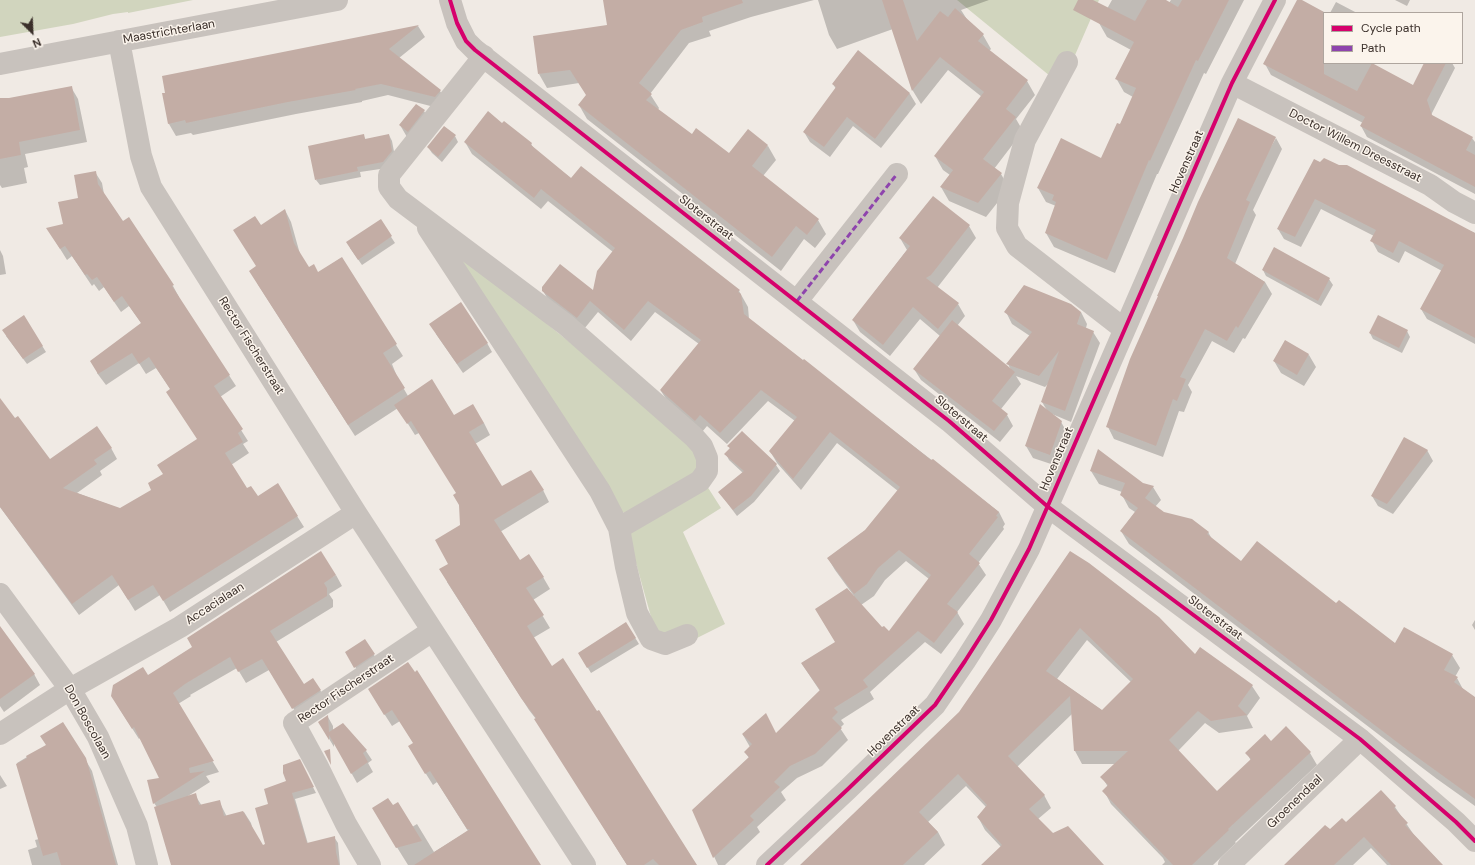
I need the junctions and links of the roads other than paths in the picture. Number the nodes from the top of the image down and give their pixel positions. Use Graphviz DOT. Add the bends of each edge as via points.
graph roads {
  1 [pos="337,0"];
  2 [pos="450,0"];
  3 [pos="1275,0"];
  4 [pos="287,5"];
  5 [pos="119,41"];
  6 [pos="484,56"];
  7 [pos="1066,62"];
  8 [pos="0,64"];
  9 [pos="1232,83"];
  10 [pos="897,174"];
  11 [pos="1475,213"];
  12 [pos="419,215"];
  13 [pos="797,301"];
  14 [pos="1124,328"];
  15 [pos="1047,506"];
  16 [pos="356,513"];
  17 [pos="619,528"];
  18 [pos="0,594"];
  19 [pos="432,631"];
  20 [pos="687,635"];
  21 [pos="70,689"];
  22 [pos="0,734"];
  23 [pos="1360,739"];
  24 [pos="346,824"];
  25 [pos="1475,841"];
  26 [pos="146,865"];
  27 [pos="351,865"];
  28 [pos="370,865"];
  29 [pos="584,865"];
  30 [pos="767,865"];
  31 [pos="1229,865"];
  1 -- 4 [label="street, Maastrichterlaan"];
  2 -- 6 [label="street, Sloterstraat" via="466,41"];
  3 -- 9 [label="street, Hovenstraat"];
  4 -- 5 [label="street, Maastrichterlaan"];
  5 -- 8 [label="street, Maastrichterlaan"];
  5 -- 16 [label="street, Rector Fischerstraat" via="141,156 151,187"];
  6 -- 12 [label="street" via="389,175 389,187 398,199"];
  6 -- 13 [label="street, Sloterstraat"];
  7 -- 14 [label="street" via="1025,140 1008,203 1007,228 1017,246"];
  9 -- 11 [label="street, Doctor Willem Dreesstraat" via="1430,185"];
  9 -- 14 [label="street, Hovenstraat"];
  10 -- 13 [label="street"];
  12 -- 17 [label="street" via="600,491"];
  12 -- 17 [label="street" via="566,325 702,446 707,458 707,471 700,481"];
  13 -- 15 [label="street, Sloterstraat" via="949,421"];
  14 -- 15 [label="street, Hovenstraat"];
  15 -- 23 [label="street, Sloterstraat"];
  15 -- 30 [label="street, Hovenstraat" via="991,620 935,705"];
  16 -- 19 [label="street, Rector Fischerstraat"];
  16 -- 21 [label="street, Accacialaan" via="180,627"];
  17 -- 20 [label="street" via="637,613 651,639 665,644"];
  18 -- 21 [label="street, Don Boscolaan"];
  19 -- 24 [label="street, Rector Fischerstraat" via="294,723"];
  19 -- 29 [label="street, Rector Fischerstraat"];
  21 -- 22 [label="street, Accacialaan"];
  21 -- 26 [label="street, Don Boscolaan" via="98,737 137,826"];
  23 -- 25 [label="street, Sloterstraat"];
  23 -- 31 [label="street, Groenendaal"];
  24 -- 27 [label="street, Rector Fischerstraat"];
  24 -- 28 [label="street, Rector Fischerstraat"];
}
